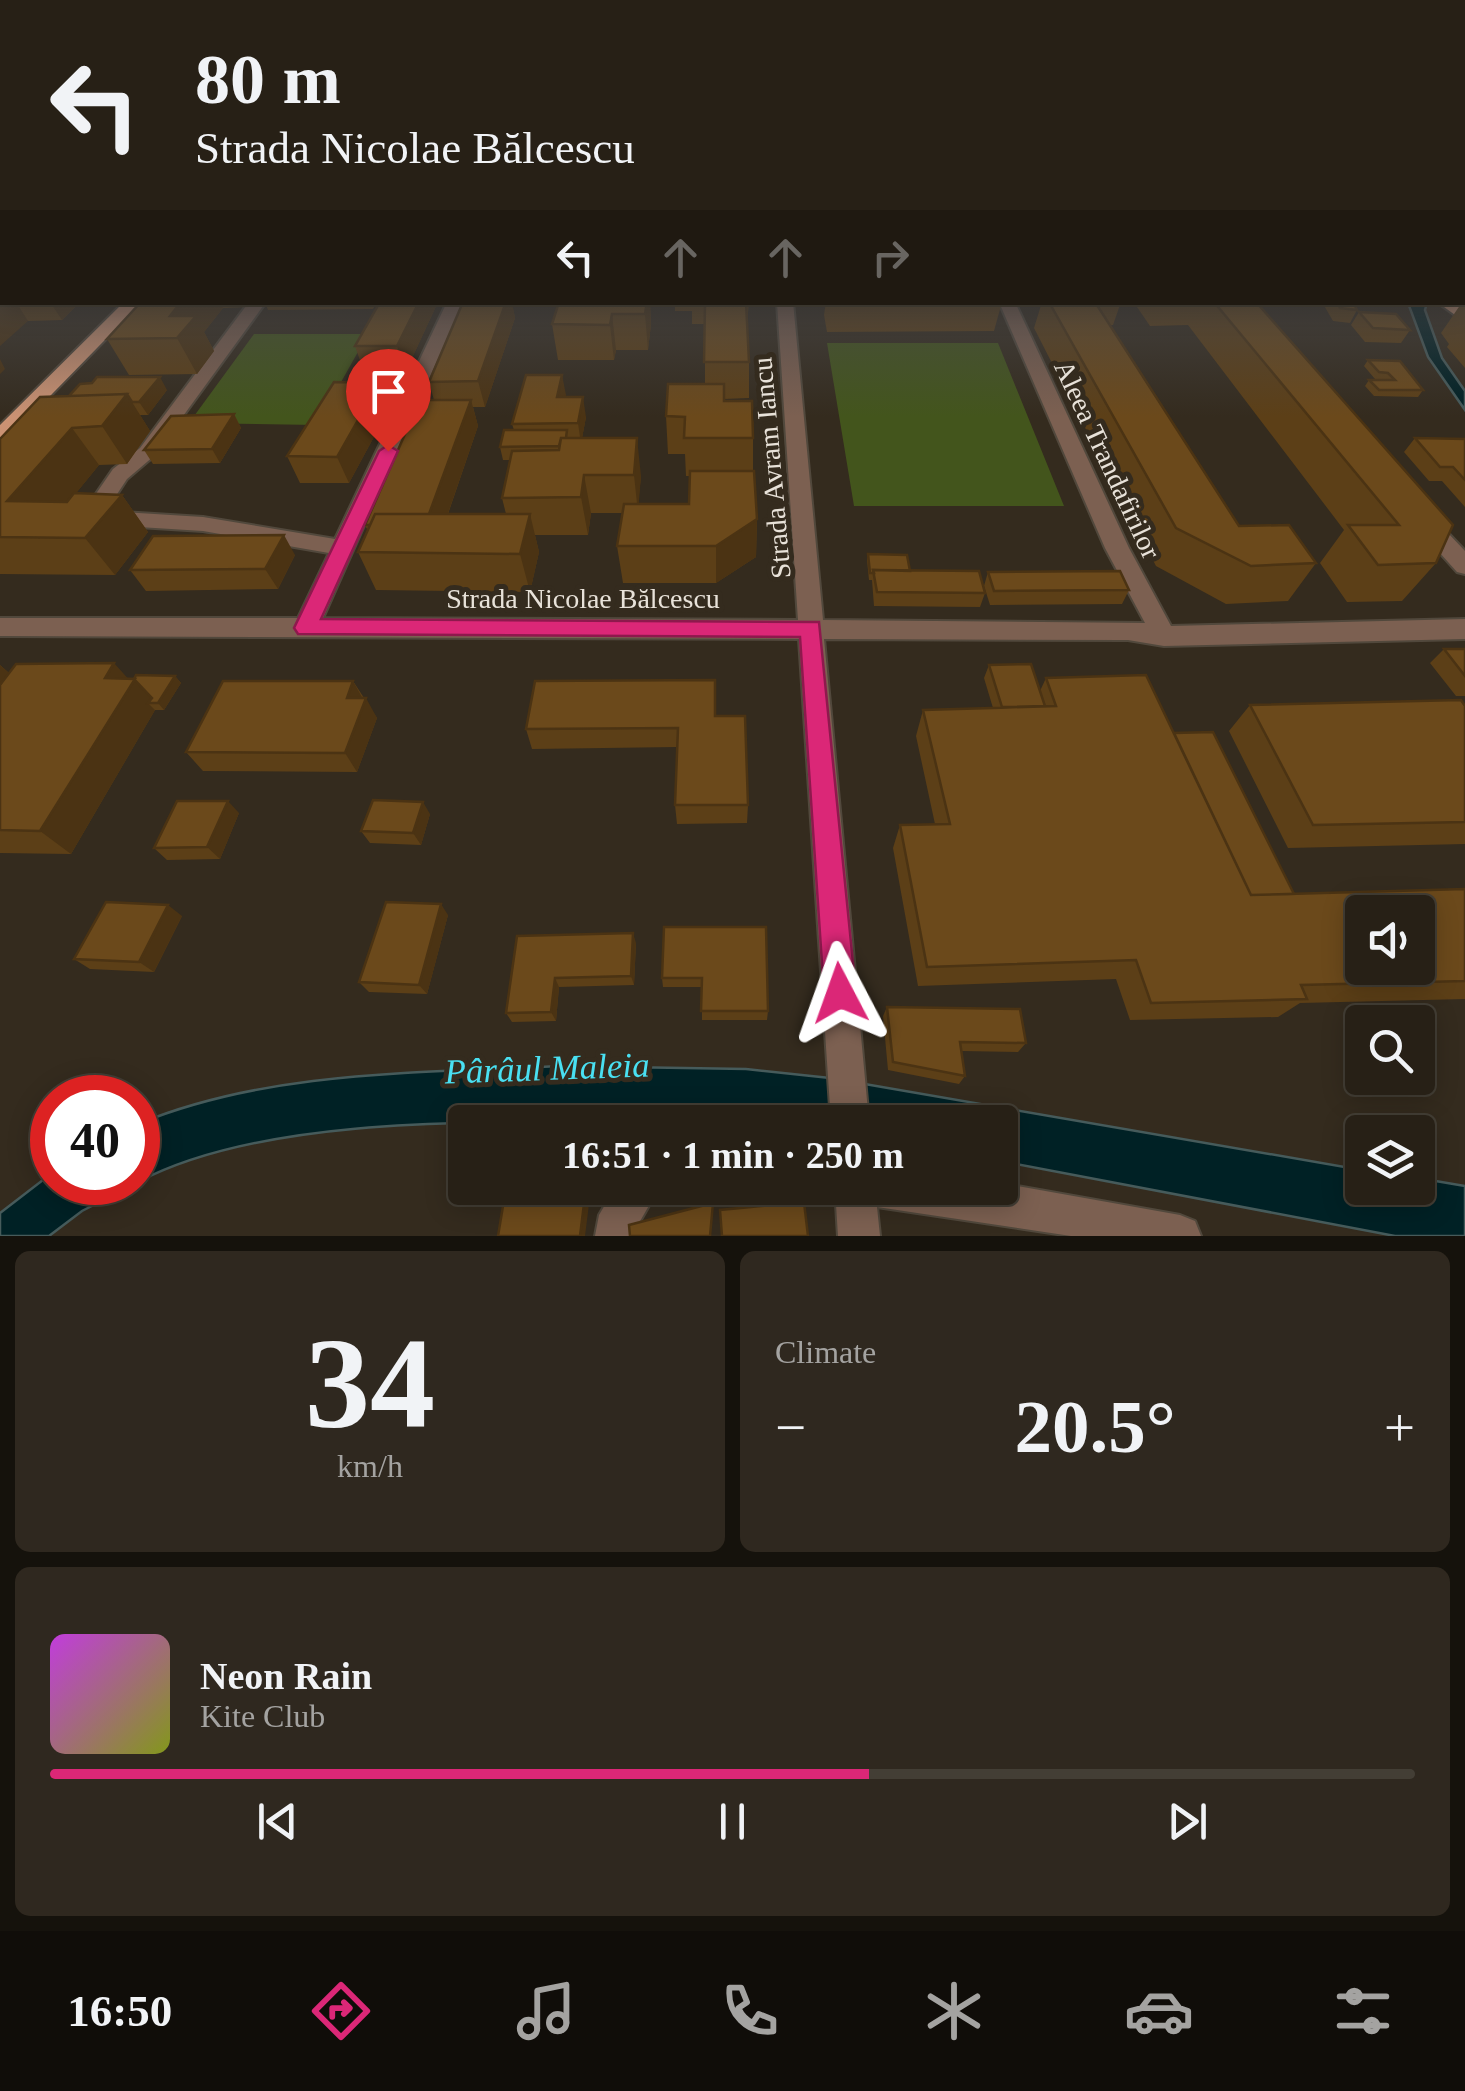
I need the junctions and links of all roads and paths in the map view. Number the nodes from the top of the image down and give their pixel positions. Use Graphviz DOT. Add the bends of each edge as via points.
graph roads {
  1 [pos="131,305"];
  2 [pos="256,305"];
  3 [pos="455,305"];
  4 [pos="785,305"];
  5 [pos="1008,305"];
  6 [pos="2,432"];
  7 [pos="1412,507"];
  8 [pos="344,548"];
  9 [pos="1465,566"];
  10 [pos="0,627"];
  11 [pos="306,628"];
  12 [pos="811,628"];
  13 [pos="1465,629"];
  14 [pos="1164,636"];
  15 [pos="849,1105"];
  16 [pos="627,1205"];
  17 [pos="856,1205"];
  18 [pos="1010,1205"];
  19 [pos="616,1236"];
  20 [pos="859,1236"];
  21 [pos="1180,1236"];
  1 -- 6 [label="main road"];
  2 -- 8 [label="street" via="91,517 190,522"];
  3 -- 8 [label="street"];
  4 -- 12 [label="street, Strada Avram Iancu"];
  5 -- 14 [label="street, Aleea Trandafirilor" via="1116,548"];
  7 -- 9 [label="street"];
  8 -- 11 [label="street"];
  10 -- 11 [label="street, Strada Nicolae Bălcescu"];
  11 -- 12 [label="street, Strada Nicolae Bălcescu"];
  12 -- 14 [label="street, Strada Nicolae Bălcescu" via="1128,630"];
  12 -- 15 [label="street, Strada Avram Iancu"];
  13 -- 14 [label="street, Strada Nicolae Bălcescu"];
  16 -- 19 [label="street"];
  17 -- 20 [label="street"];
  18 -- 21 [label="street"];
}
